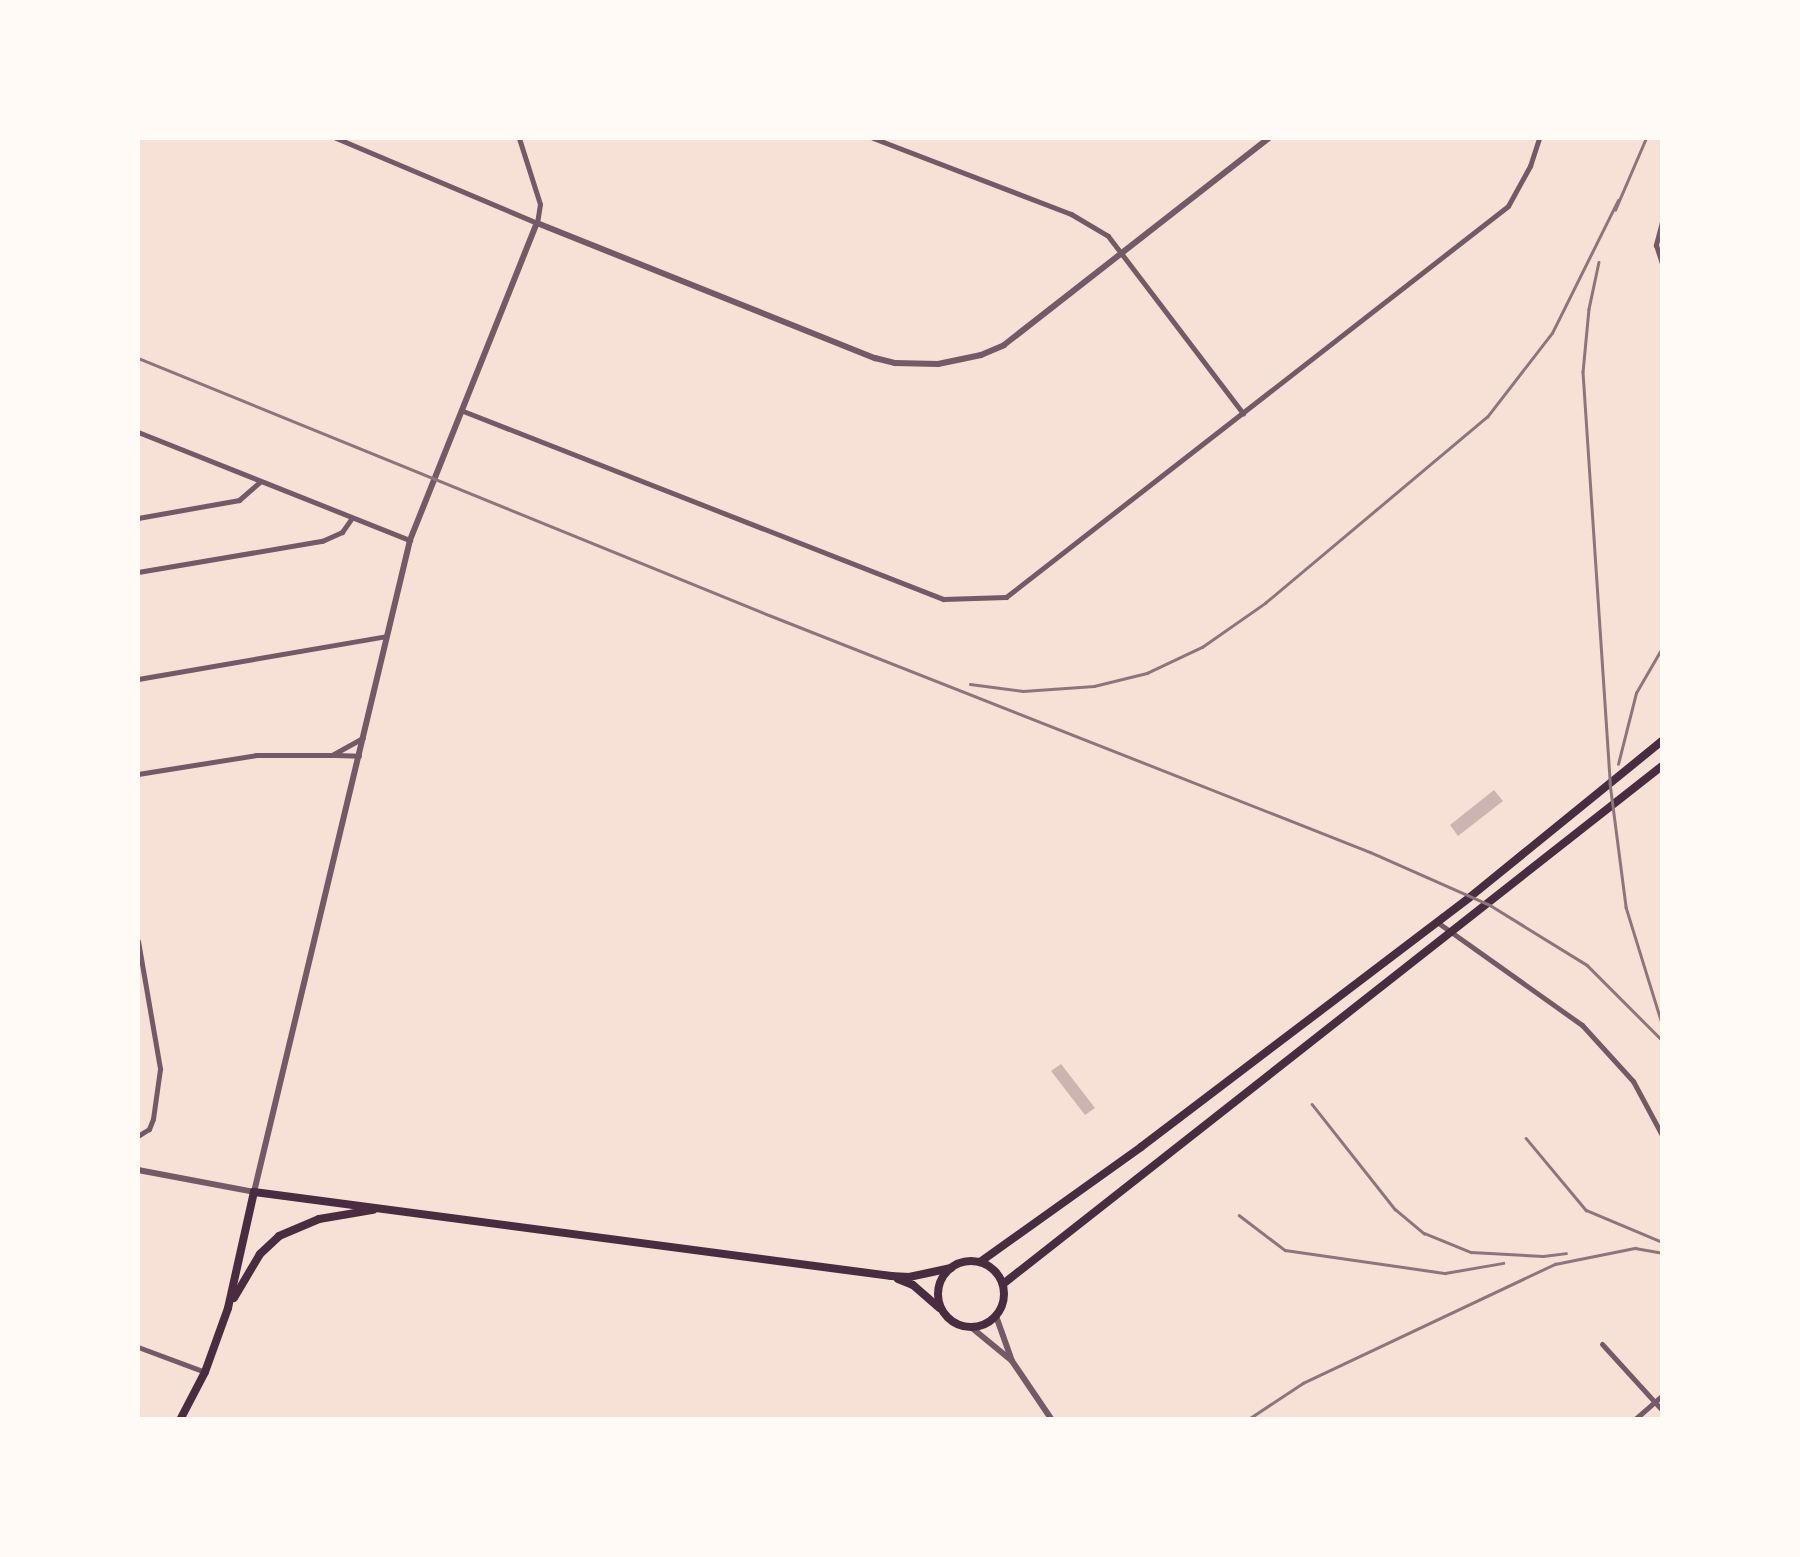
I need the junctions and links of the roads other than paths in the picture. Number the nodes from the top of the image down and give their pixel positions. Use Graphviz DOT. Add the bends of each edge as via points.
graph roads {
  1 [pos="336,138"];
  2 [pos="518,138"];
  3 [pos="873,138"];
  4 [pos="1268,138"];
  5 [pos="1538,138"];
  6 [pos="1662,222"];
  7 [pos="537,223"];
  8 [pos="1659,246"];
  9 [pos="1122,251"];
  10 [pos="1662,264"];
  11 [pos="460,410"];
  12 [pos="1243,413"];
  13 [pos="138,432"];
  14 [pos="260,482"];
  15 [pos="138,518"];
  16 [pos="351,519"];
  17 [pos="410,540"];
  18 [pos="138,572"];
  19 [pos="388,636"];
  20 [pos="138,679"];
  21 [pos="364,738"];
  22 [pos="1662,742"];
  23 [pos="332,754"];
  24 [pos="360,756"];
  25 [pos="1662,766"];
  26 [pos="138,774"];
  27 [pos="1436,922"];
  28 [pos="1454,933"];
  29 [pos="138,941"];
  30 [pos="1317,1013"];
  31 [pos="1329,1028"];
  32 [pos="1662,1134"];
  33 [pos="138,1136"];
  34 [pos="138,1170"];
  35 [pos="254,1192"];
  36 [pos="378,1209"];
  37 [pos="980,1262"];
  38 [pos="950,1268"];
  39 [pos="891,1276"];
  40 [pos="1003,1284"];
  41 [pos="228,1308"];
  42 [pos="942,1312"];
  43 [pos="996,1316"];
  44 [pos="972,1328"];
  45 [pos="1602,1344"];
  46 [pos="138,1347"];
  47 [pos="1012,1361"];
  48 [pos="205,1372"];
  49 [pos="1662,1396"];
  50 [pos="1655,1401"];
  51 [pos="1662,1410"];
  52 [pos="180,1420"];
  53 [pos="1052,1420"];
  54 [pos="1634,1420"];
  1 -- 7 [label="street"];
  2 -- 7 [label="street" via="540,204"];
  3 -- 9 [label="street" via="1071,214"];
  4 -- 9 [label="street"];
  5 -- 12 [label="street" via="1508,206"];
  6 -- 8 [label="street"];
  7 -- 9 [label="street" via="875,358 916,365 1004,345"];
  7 -- 11 [label="street"];
  8 -- 10 [label="street"];
  9 -- 12 [label="street"];
  11 -- 12 [label="street" via="943,600 1006,597"];
  11 -- 17 [label="street"];
  13 -- 14 [label="street"];
  14 -- 15 [label="street" via="239,500"];
  14 -- 16 [label="street"];
  16 -- 17 [label="street"];
  16 -- 18 [label="street" via="322,541"];
  17 -- 19 [label="street"];
  19 -- 20 [label="street"];
  19 -- 21 [label="street"];
  21 -- 23 [label="street"];
  21 -- 24 [label="street"];
  22 -- 27 [label="main road"];
  23 -- 24 [label="street"];
  23 -- 26 [label="street" via="256,755"];
  24 -- 35 [label="street"];
  25 -- 28 [label="main road"];
  27 -- 28 [label="street"];
  27 -- 30 [label="main road"];
  28 -- 31 [label="main road"];
  28 -- 32 [label="street" via="1582,1025 1633,1081"];
  29 -- 33 [label="street" via="160,1081 149,1129"];
  30 -- 31 [label="main road"];
  30 -- 37 [label="main road"];
  31 -- 40 [label="main road"];
  34 -- 35 [label="street"];
  35 -- 36 [label="main road"];
  35 -- 41 [label="main road"];
  36 -- 39 [label="main road"];
  36 -- 41 [label="main road" via="320,1219 279,1236 260,1254"];
  37 -- 38 [label="main road"];
  37 -- 40 [label="main road"];
  38 -- 39 [label="main road"];
  38 -- 42 [label="main road" via="938,1288"];
  39 -- 42 [label="main road"];
  40 -- 43 [label="main road"];
  41 -- 48 [label="main road"];
  42 -- 44 [label="main road"];
  43 -- 44 [label="main road"];
  43 -- 47 [label="street"];
  44 -- 47 [label="street"];
  45 -- 50 [label="street"];
  46 -- 48 [label="street"];
  47 -- 53 [label="street"];
  48 -- 52 [label="main road"];
  49 -- 50 [label="street"];
  50 -- 51 [label="street"];
  50 -- 54 [label="street"];
}
